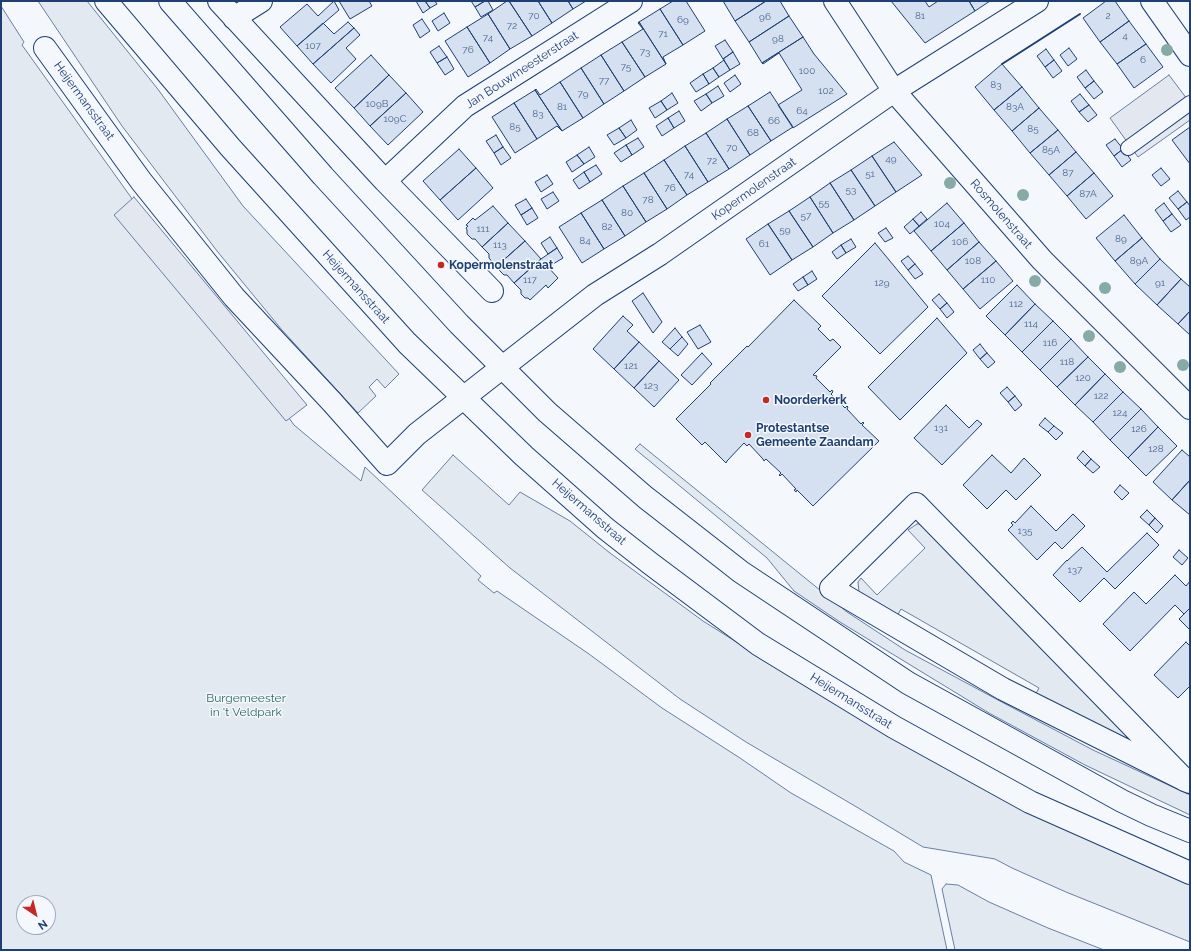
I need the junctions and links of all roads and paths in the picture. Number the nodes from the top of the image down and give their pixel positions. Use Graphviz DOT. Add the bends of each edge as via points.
graph roads {
  1 [pos="106,1"];
  2 [pos="170,1"];
  3 [pos="219,1"];
  4 [pos="261,1"];
  5 [pos="631,1"];
  6 [pos="834,1"];
  7 [pos="1037,1"];
  8 [pos="1152,1"];
  9 [pos="234,18"];
  10 [pos="45,48"];
  11 [pos="1190,55"];
  12 [pos="894,91"];
  13 [pos="1190,103"];
  14 [pos="1128,148"];
  15 [pos="385,181"];
  16 [pos="492,291"];
  17 [pos="501,368"];
  18 [pos="462,398"];
  19 [pos="1190,408"];
  20 [pos="387,464"];
  21 [pos="1188,781"];
  22 [pos="1190,831"];
  23 [pos="1190,873"];
  1 -- 18 [label="street, Heijermansstraat" via="230,147 407,343"];
  2 -- 17 [label="street" via="323,176"];
  3 -- 9 [label="street"];
  4 -- 9 [label="street"];
  5 -- 15 [label="street, Jan Bouwmeesterstraat" via="465,106"];
  6 -- 12 [label="street, Rosmolenstraat"];
  7 -- 12 [label="street, Kopermolenstraat"];
  8 -- 11 [label="street"];
  9 -- 15 [label="street"];
  10 -- 20 [label="street, Heijermansstraat" via="141,181 234,297"];
  12 -- 17 [label="street, Kopermolenstraat" via="666,250 595,295"];
  12 -- 19 [label="street, Rosmolenstraat" via="1042,260"];
  13 -- 14 [label="lane"];
  15 -- 16 [label="street"];
  17 -- 18 [label="street, Kopermolenstraat"];
  17 -- 22 [label="street" via="547,412 645,497 741,572 908,683 1122,801"];
  18 -- 20 [label="street, Kopermolenstraat" via="417,434"];
  18 -- 23 [label="street, Heijermansstraat" via="605,528 758,644 894,727 1030,802"];
  21 -- 21 [label="street" via="916,504 831,588 1003,689"];
}
